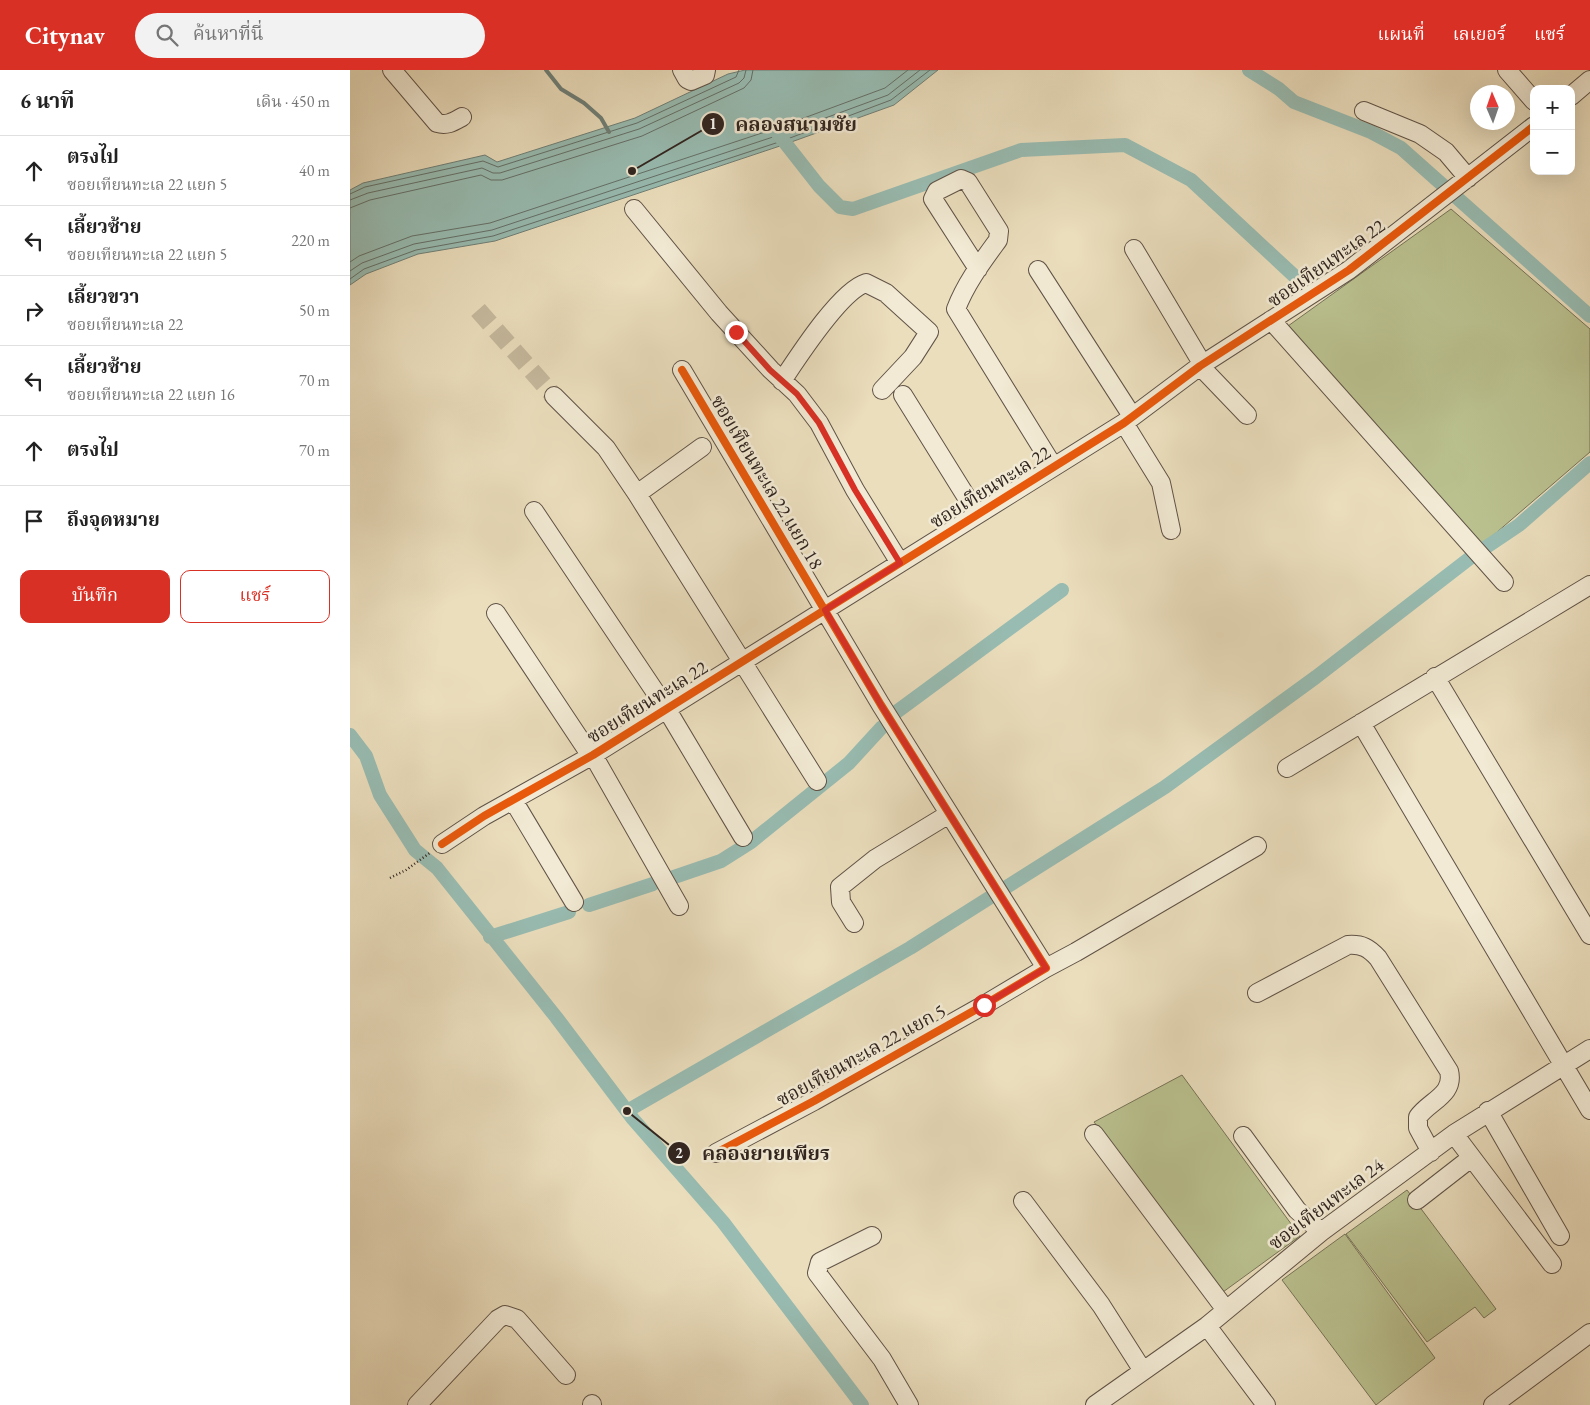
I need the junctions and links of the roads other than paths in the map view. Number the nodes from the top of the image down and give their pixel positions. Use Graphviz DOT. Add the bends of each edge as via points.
graph roads {
  1 [pos="385,70"];
  2 [pos="682,70"];
  3 [pos="706,70"];
  4 [pos="1507,70"];
  5 [pos="1590,80"];
  6 [pos="397,92"];
  7 [pos="1575,93"];
  8 [pos="1530,96"];
  9 [pos="1364,111"];
  10 [pos="462,117"];
  11 [pos="1530,129"];
  12 [pos="1455,188"];
  13 [pos="634,209"];
  14 [pos="1134,249"];
  15 [pos="978,269"];
  16 [pos="1038,270"];
  17 [pos="1271,320"];
  18 [pos="1202,365"];
  19 [pos="682,370"];
  20 [pos="782,381"];
  21 [pos="882,390"];
  22 [pos="554,396"];
  23 [pos="903,396"];
  24 [pos="1247,415"];
  25 [pos="1128,420"];
  26 [pos="702,447"];
  27 [pos="1053,466"];
  28 [pos="637,494"];
  29 [pos="534,511"];
  30 [pos="977,514"];
  31 [pos="1172,530"];
  32 [pos="900,563"];
  33 [pos="1504,582"];
  34 [pos="1590,585"];
  35 [pos="825,610"];
  36 [pos="496,613"];
  37 [pos="742,661"];
  38 [pos="1434,677"];
  39 [pos="666,708"];
  40 [pos="1362,724"];
  41 [pos="592,756"];
  42 [pos="1287,768"];
  43 [pos="817,781"];
  44 [pos="513,800"];
  45 [pos="949,814"];
  46 [pos="744,837"];
  47 [pos="442,844"];
  48 [pos="1257,846"];
  49 [pos="574,902"];
  50 [pos="679,906"];
  51 [pos="854,923"];
  52 [pos="1590,935"];
  53 [pos="1046,968"];
  54 [pos="1258,994"];
  55 [pos="1590,1049"];
  56 [pos="1564,1065"];
  57 [pos="1590,1110"];
  58 [pos="1488,1111"];
  59 [pos="1094,1134"];
  60 [pos="1454,1134"];
  61 [pos="1243,1136"];
  62 [pos="1431,1152"];
  63 [pos="716,1153"];
  64 [pos="1471,1158"];
  65 [pos="1417,1200"];
  66 [pos="1023,1201"];
  67 [pos="1321,1232"];
  68 [pos="872,1236"];
  69 [pos="1560,1236"];
  70 [pos="1552,1264"];
  71 [pos="1226,1310"];
  72 [pos="1207,1326"];
  73 [pos="1590,1332"];
  74 [pos="1144,1371"];
  75 [pos="566,1375"];
  76 [pos="417,1405"];
  77 [pos="908,1405"];
  78 [pos="1095,1405"];
  79 [pos="1266,1405"];
  80 [pos="1493,1405"];
  1 -- 6 [label="street"];
  1 -- 10 [label="street" via="437,123 450,124"];
  2 -- 3 [label="street" via="692,81 704,75"];
  4 -- 8 [label="street"];
  5 -- 7 [label="street"];
  9 -- 12 [label="street" via="1420,134 1446,152"];
  11 -- 12 [label="street, ซอยเทียนทะเล 22"];
  12 -- 17 [label="street, ซอยเทียนทะเล 22" via="1349,270"];
  13 -- 20 [label="street" via="719,313"];
  14 -- 18 [label="street"];
  15 -- 15 [label="street" via="998,240 999,231 968,182 961,179 937,191 933,200"];
  15 -- 27 [label="street" via="964,287 956,309"];
  16 -- 25 [label="street"];
  17 -- 18 [label="street, ซอยเทียนทะเล 22"];
  17 -- 33 [label="street"];
  18 -- 24 [label="street"];
  18 -- 25 [label="street, ซอยเทียนทะเล 22"];
  19 -- 35 [label="street, ซอยเทียนทะเล 22 แยก 18"];
  20 -- 21 [label="street" via="836,308 854,289 866,283 886,293 929,332 912,357"];
  20 -- 32 [label="street" via="819,423"];
  22 -- 28 [label="street" via="606,448"];
  23 -- 30 [label="street"];
  25 -- 27 [label="street, ซอยเทียนทะเล 22"];
  25 -- 31 [label="street" via="1161,483"];
  26 -- 28 [label="street"];
  27 -- 30 [label="street, ซอยเทียนทะเล 22"];
  28 -- 37 [label="street"];
  29 -- 39 [label="street"];
  30 -- 32 [label="street, ซอยเทียนทะเล 22"];
  32 -- 35 [label="street, ซอยเทียนทะเล 22"];
  34 -- 38 [label="street"];
  35 -- 37 [label="street, ซอยเทียนทะเล 22"];
  35 -- 45 [label="street"];
  36 -- 41 [label="street"];
  37 -- 39 [label="street, ซอยเทียนทะเล 22"];
  37 -- 43 [label="street"];
  38 -- 40 [label="street"];
  38 -- 52 [label="street"];
  39 -- 41 [label="street, ซอยเทียนทะเล 22"];
  39 -- 46 [label="street"];
  40 -- 42 [label="street"];
  40 -- 56 [label="street"];
  41 -- 44 [label="street, ซอยเทียนทะเล 22"];
  41 -- 50 [label="street"];
  44 -- 47 [label="street, ซอยเทียนทะเล 22"];
  44 -- 49 [label="street"];
  45 -- 51 [label="street" via="875,859 840,887 841,902"];
  45 -- 53 [label="street"];
  48 -- 53 [label="street, ซอยเทียนทะเล 22 แยก 5"];
  53 -- 63 [label="street, ซอยเทียนทะเล 22 แยก 5"];
  54 -- 62 [label="street" via="1348,945 1369,948 1449,1071 1451,1079 1445,1093 1418,1117 1418,1128"];
  55 -- 56 [label="street, ซอยเทียนทะเล 24"];
  56 -- 57 [label="street"];
  56 -- 58 [label="street, ซอยเทียนทะเล 24"];
  58 -- 60 [label="street, ซอยเทียนทะเล 24"];
  58 -- 69 [label="street"];
  59 -- 71 [label="street"];
  60 -- 62 [label="street, ซอยเทียนทะเล 24"];
  60 -- 64 [label="street"];
  61 -- 67 [label="street" via="1297,1210"];
  62 -- 67 [label="street, ซอยเทียนทะเล 24"];
  64 -- 65 [label="street"];
  64 -- 70 [label="street"];
  66 -- 74 [label="street" via="1101,1305"];
  67 -- 71 [label="street, ซอยเทียนทะเล 24"];
  68 -- 77 [label="street" via="820,1262 817,1273 882,1360"];
  71 -- 72 [label="street, ซอยเทียนทะเล 24"];
  72 -- 74 [label="street, ซอยเทียนทะเล 24"];
  72 -- 79 [label="street"];
  73 -- 80 [label="street"];
  74 -- 78 [label="street, ซอยเทียนทะเล 24"];
  75 -- 76 [label="street" via="517,1319 505,1315"];
}
